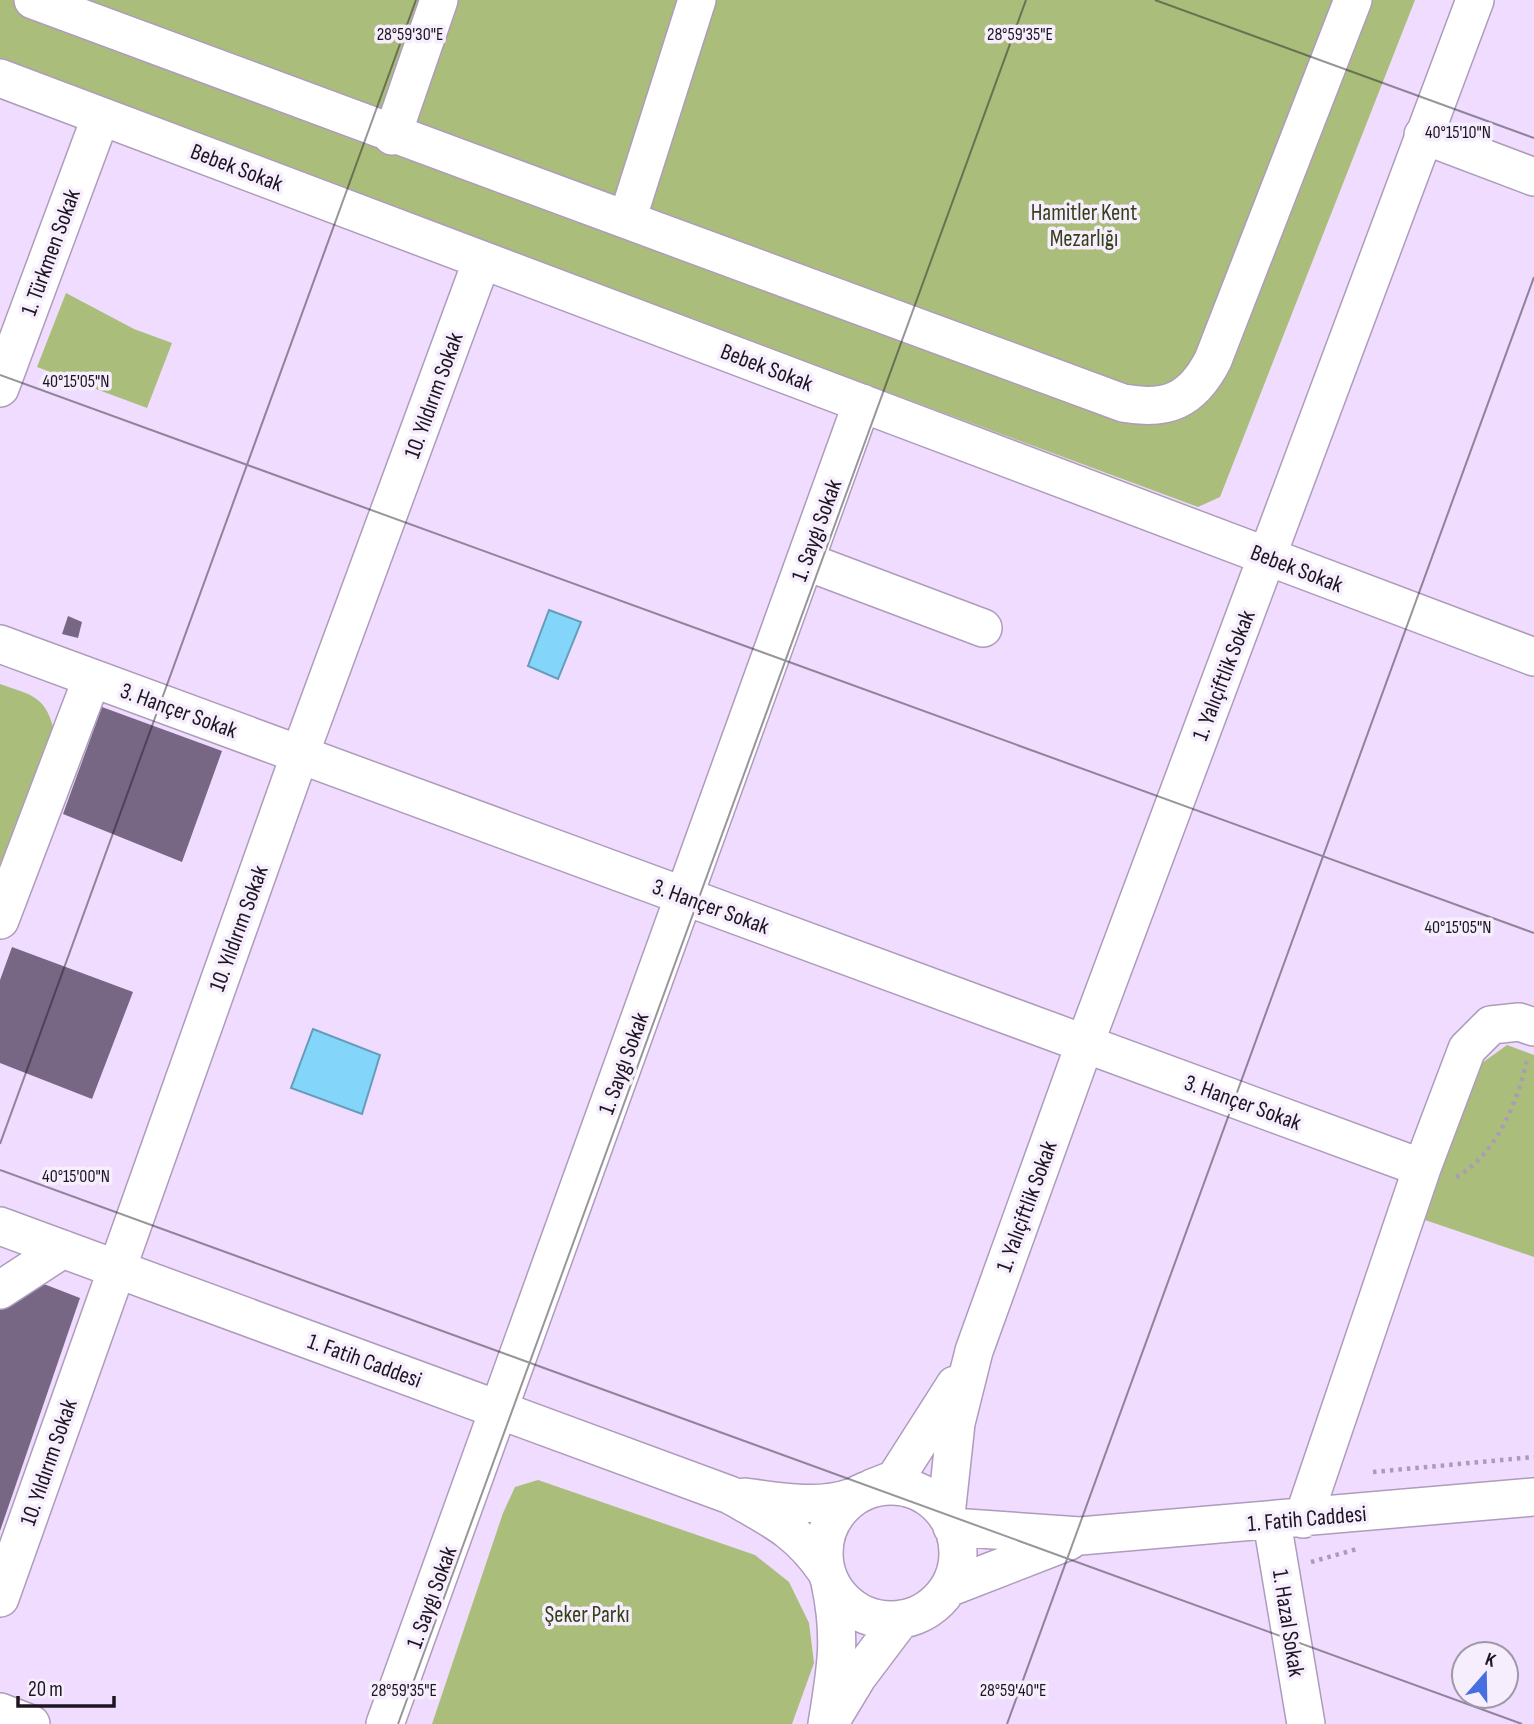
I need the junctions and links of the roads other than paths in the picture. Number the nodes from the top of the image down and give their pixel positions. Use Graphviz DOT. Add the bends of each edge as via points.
graph roads {
  1 [pos="33,0"];
  2 [pos="439,0"];
  3 [pos="697,0"];
  4 [pos="1353,0"];
  5 [pos="1475,0"];
  6 [pos="117,15"];
  7 [pos="0,78"];
  8 [pos="101,116"];
  9 [pos="1423,135"];
  10 [pos="392,136"];
  11 [pos="1534,177"];
  12 [pos="626,220"];
  13 [pos="482,260"];
  14 [pos="0,388"];
  15 [pos="862,403"];
  16 [pos="1267,556"];
  17 [pos="804,561"];
  18 [pos="983,628"];
  19 [pos="0,644"];
  20 [pos="1534,657"];
  21 [pos="92,678"];
  22 [pos="300,754"];
  23 [pos="684,896"];
  24 [pos="0,920"];
  25 [pos="1531,1041"];
  26 [pos="1085,1043"];
  27 [pos="1434,1175"];
  28 [pos="0,1226"];
  29 [pos="63,1249"];
  30 [pos="117,1269"];
  31 [pos="0,1290"];
  32 [pos="974,1351"];
  33 [pos="498,1409"];
  34 [pos="862,1493"];
  35 [pos="730,1495"];
  36 [pos="1534,1497"];
  37 [pos="949,1521"];
  38 [pos="1288,1521"];
  39 [pos="1080,1536"];
  40 [pos="828,1576"];
  41 [pos="948,1588"];
  42 [pos="0,1598"];
  43 [pos="901,1619"];
  44 [pos="0,1713"];
  45 [pos="31,1724"];
  46 [pos="385,1724"];
  47 [pos="828,1724"];
  48 [pos="1306,1724"];
  1 -- 6 [label="street"];
  2 -- 10 [label="street"];
  3 -- 12 [label="street"];
  4 -- 12 [label="street" via="1213,360 1204,379 1171,403 1148,407 1123,403"];
  5 -- 9 [label="street, 1. Yalıçiftlik Sokak"];
  6 -- 10 [label="street"];
  7 -- 8 [label="street, Bebek Sokak"];
  8 -- 13 [label="street, Bebek Sokak"];
  8 -- 14 [label="street, 1. Türkmen Sokak"];
  9 -- 11 [label="street"];
  9 -- 16 [label="street, 1. Yalıçiftlik Sokak"];
  10 -- 12 [label="street"];
  13 -- 15 [label="street, Bebek Sokak"];
  13 -- 22 [label="street, 10. Yıldırım Sokak"];
  15 -- 16 [label="street, Bebek Sokak"];
  15 -- 17 [label="street, 1. Saygı Sokak"];
  16 -- 20 [label="street, Bebek Sokak"];
  16 -- 26 [label="street, 1. Yalıçiftlik Sokak"];
  17 -- 18 [label="street"];
  17 -- 23 [label="street, 1. Saygı Sokak"];
  19 -- 21 [label="street, 3. Hançer Sokak"];
  21 -- 22 [label="street, 3. Hançer Sokak"];
  21 -- 24 [label="street"];
  22 -- 23 [label="street, 3. Hançer Sokak"];
  22 -- 30 [label="street, 10. Yıldırım Sokak"];
  23 -- 26 [label="street, 3. Hançer Sokak"];
  23 -- 33 [label="street, 1. Saygı Sokak"];
  25 -- 27 [label="street" via="1519,1022 1491,1025 1467,1049"];
  26 -- 27 [label="street, 3. Hançer Sokak"];
  26 -- 32 [label="street, 1. Yalıçiftlik Sokak"];
  27 -- 38 [label="street"];
  28 -- 29 [label="street, 1. Fatih Caddesi"];
  29 -- 30 [label="street, 1. Fatih Caddesi"];
  29 -- 31 [label="street"];
  30 -- 33 [label="street, 1. Fatih Caddesi"];
  30 -- 42 [label="street, 10. Yıldırım Sokak"];
  32 -- 34 [label="street" via="895,1479"];
  32 -- 37 [label="street" via="956,1423"];
  33 -- 35 [label="street, 1. Fatih Caddesi"];
  33 -- 46 [label="street, 1. Saygı Sokak"];
  34 -- 35 [label="street" via="838,1503"];
  34 -- 37 [label="street" via="893,1486 913,1490 932,1500"];
  34 -- 40 [label="street" via="837,1512 827,1530 823,1550"];
  35 -- 40 [label="street" via="808,1544"];
  36 -- 38 [label="street, 1. Fatih Caddesi"];
  37 -- 39 [label="street"];
  37 -- 41 [label="street" via="958,1551"];
  38 -- 39 [label="street, 1. Fatih Caddesi"];
  38 -- 48 [label="street, 1. Hazal Sokak" via="1280,1570"];
  39 -- 41 [label="street"];
  40 -- 43 [label="street" via="851,1608 884,1620"];
  40 -- 47 [label="street" via="838,1620"];
  41 -- 43 [label="street" via="920,1614"];
  43 -- 47 [label="street"];
  44 -- 45 [label="street"];
}
